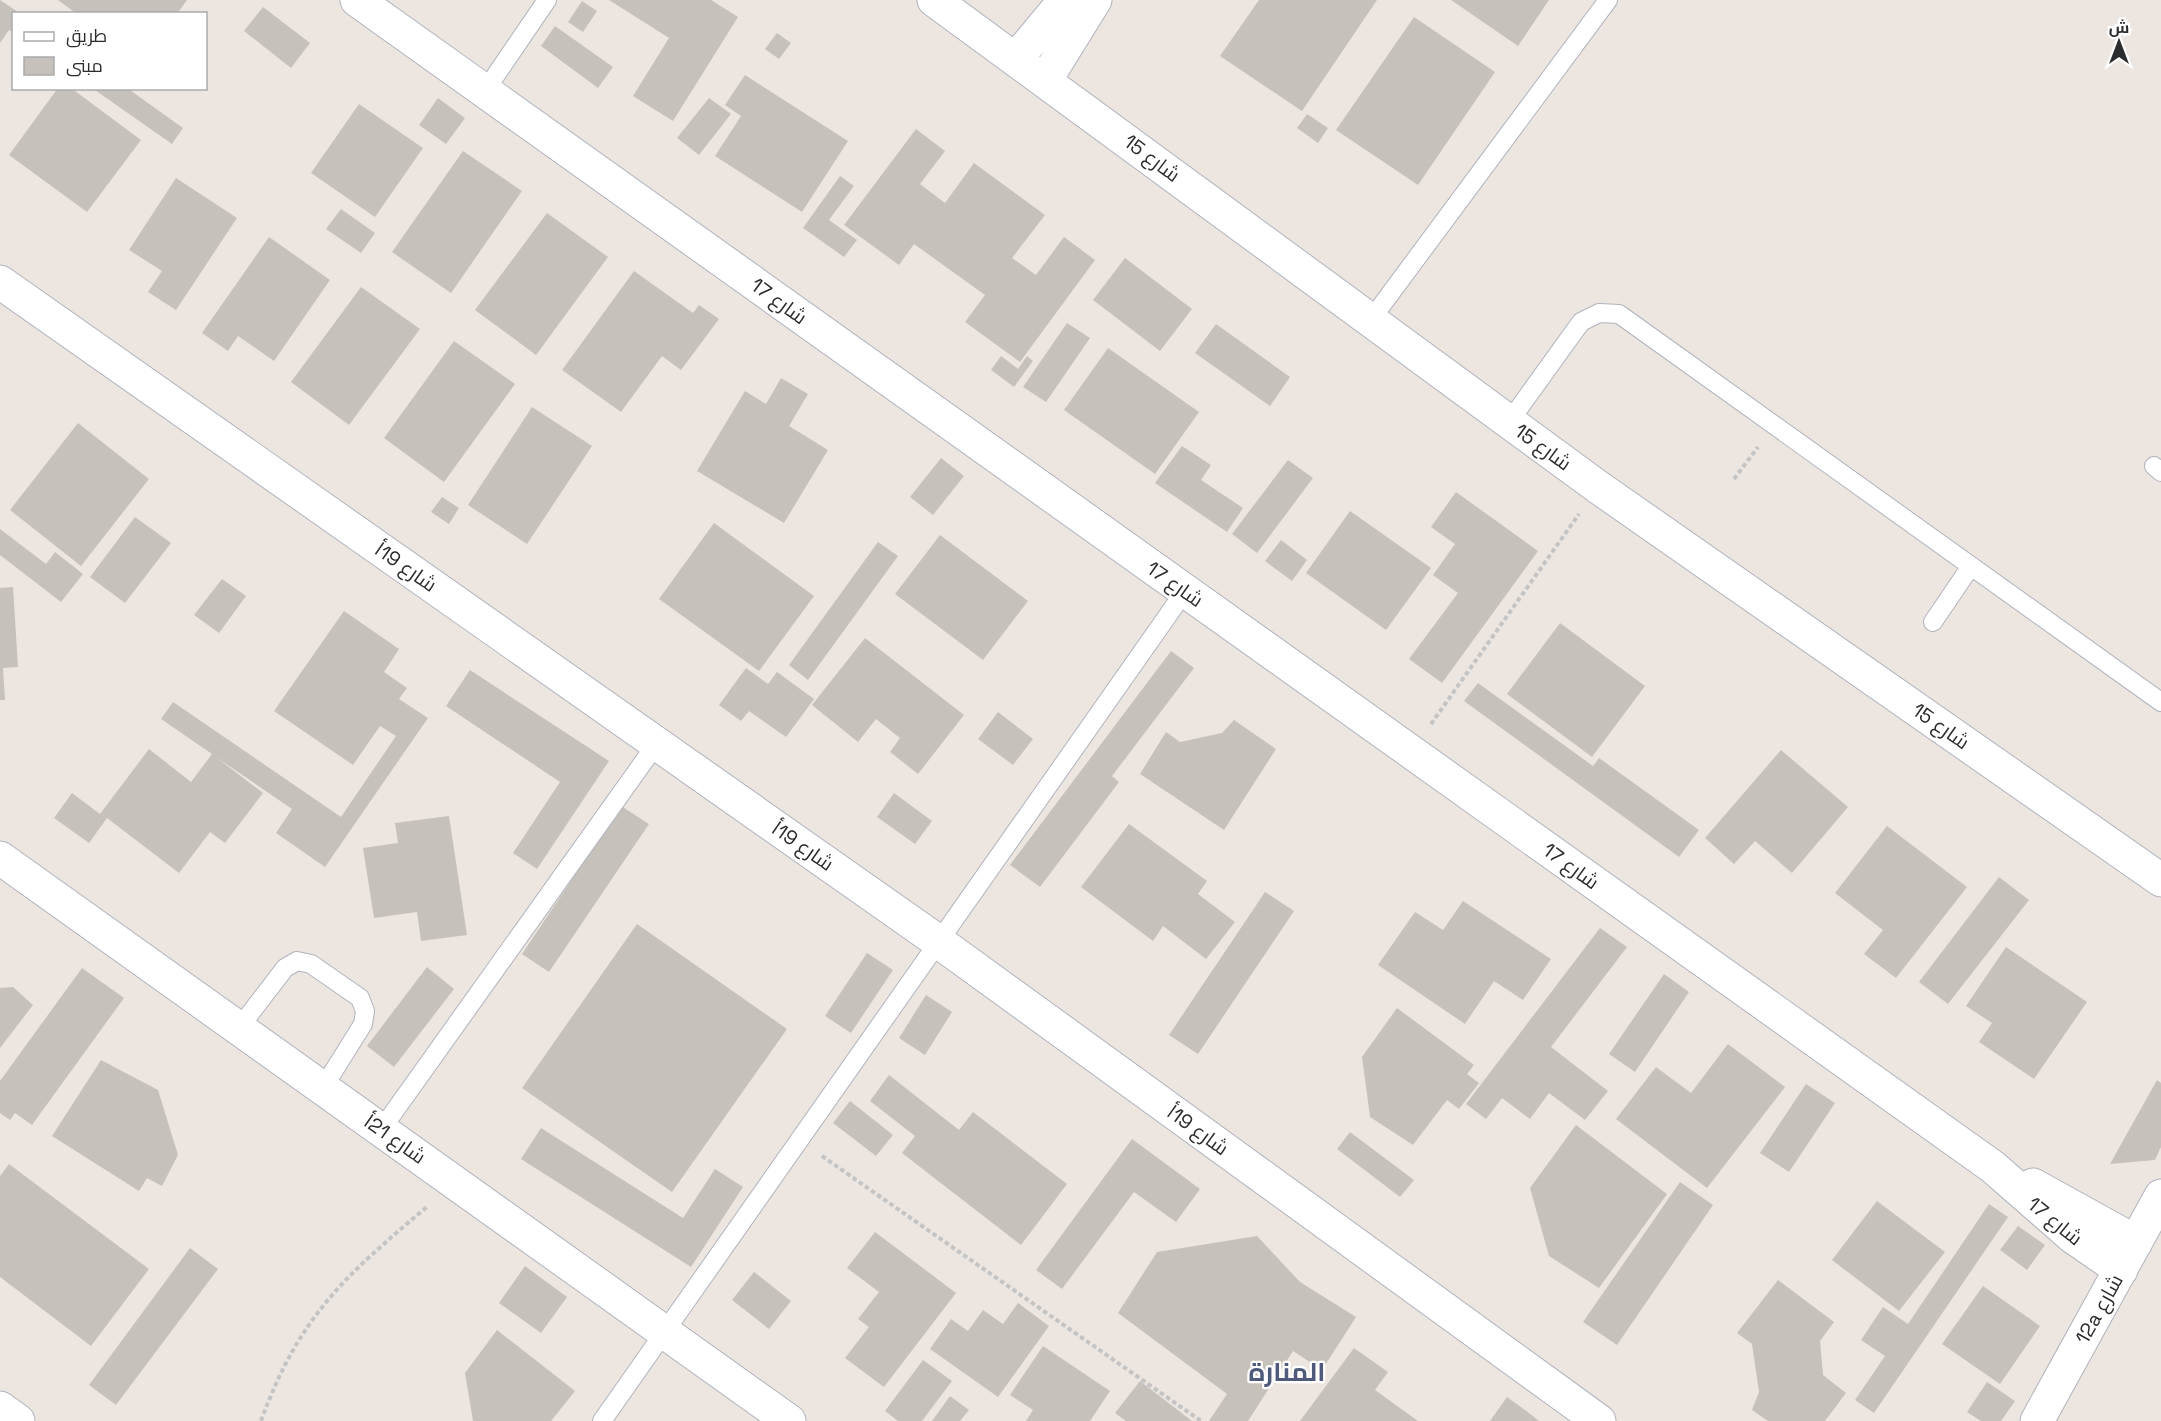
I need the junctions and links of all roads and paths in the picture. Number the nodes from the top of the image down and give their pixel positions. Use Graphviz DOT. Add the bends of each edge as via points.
graph roads {
  1 [pos="357,0"];
  2 [pos="547,0"];
  3 [pos="934,0"];
  4 [pos="1065,0"];
  5 [pos="1095,0"];
  6 [pos="1608,0"];
  7 [pos="1016,59"];
  8 [pos="1046,79"];
  9 [pos="484,91"];
  10 [pos="0,282"];
  11 [pos="1370,321"];
  12 [pos="1509,422"];
  13 [pos="1774,425"];
  14 [pos="1734,479"];
  15 [pos="1598,487"];
  16 [pos="1971,566"];
  17 [pos="1185,591"];
  18 [pos="1933,622"];
  19 [pos="2161,701"];
  20 [pos="657,743"];
  21 [pos="1412,752"];
  22 [pos="0,858"];
  23 [pos="2161,880"];
  24 [pos="939,942"];
  25 [pos="239,1028"];
  26 [pos="322,1088"];
  27 [pos="381,1130"];
  28 [pos="799,1140"];
  29 [pos="456,1183"];
  30 [pos="2161,1196"];
  31 [pos="2128,1256"];
  32 [pos="665,1332"];
  33 [pos="0,1408"];
  34 [pos="18,1421"];
  35 [pos="261,1421"];
  36 [pos="602,1421"];
  37 [pos="789,1421"];
  38 [pos="1201,1421"];
  39 [pos="1599,1421"];
  40 [pos="2037,1421"];
  1 -- 9 [label="street, شارع 17"];
  2 -- 9 [label="lane"];
  3 -- 7 [label="street, شارع 15"];
  4 -- 7 [label="street"];
  5 -- 8 [label="street"];
  6 -- 11 [label="lane"];
  7 -- 8 [label="street, شارع 15"];
  8 -- 11 [label="street, شارع 15"];
  9 -- 17 [label="street, شارع 17"];
  10 -- 20 [label="street, شارع 19أ"];
  11 -- 12 [label="street, شارع 15"];
  12 -- 13 [label="lane" via="1581,322 1609,312 1619,314"];
  12 -- 15 [label="street, شارع 15"];
  13 -- 14 [label="path"];
  13 -- 16 [label="lane"];
  15 -- 21 [label="path"];
  15 -- 23 [label="street, شارع 15"];
  16 -- 18 [label="lane"];
  16 -- 19 [label="lane"];
  17 -- 21 [label="street, شارع 17"];
  17 -- 24 [label="lane"];
  20 -- 24 [label="street, شارع 19أ"];
  20 -- 27 [label="lane"];
  21 -- 31 [label="street, شارع 17" via="1993,1167 2059,1198"];
  22 -- 25 [label="street, شارع 21أ"];
  24 -- 28 [label="lane"];
  24 -- 39 [label="street, شارع 19أ"];
  25 -- 26 [label="street, شارع 21أ"];
  25 -- 26 [label="lane" via="291,963 297,961 311,964 360,999 365,1018"];
  26 -- 27 [label="street, شارع 21أ"];
  27 -- 29 [label="street, شارع 21أ"];
  28 -- 32 [label="lane"];
  28 -- 38 [label="path"];
  29 -- 32 [label="street, شارع 21أ"];
  29 -- 35 [label="path" via="359,1264 326,1300 298,1339"];
  30 -- 31 [label="street, 12a شارع"];
  31 -- 40 [label="street, 12a شارع"];
  32 -- 36 [label="lane"];
  32 -- 37 [label="street, شارع 21أ"];
  33 -- 34 [label="street"];
}
